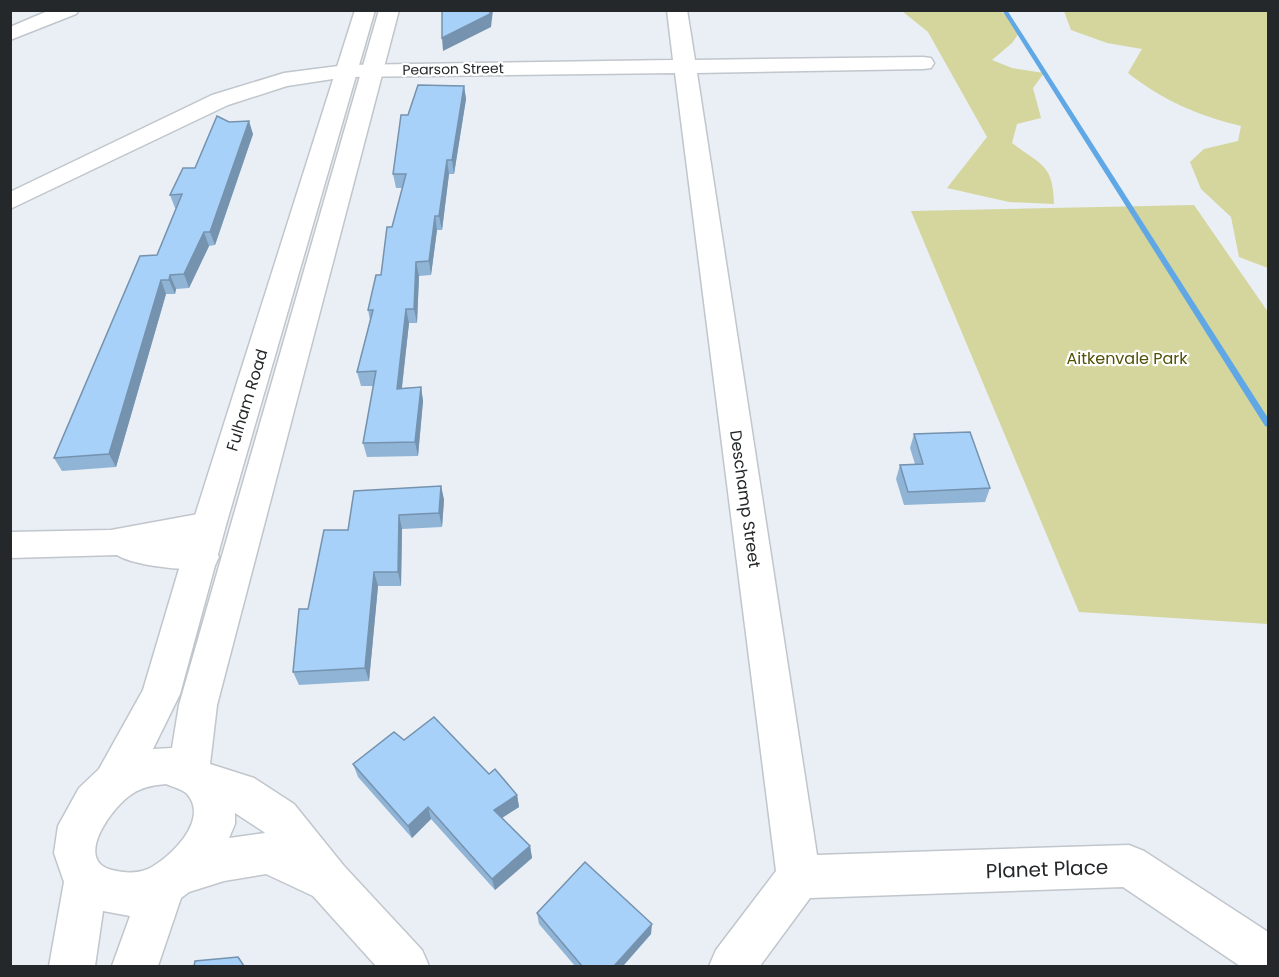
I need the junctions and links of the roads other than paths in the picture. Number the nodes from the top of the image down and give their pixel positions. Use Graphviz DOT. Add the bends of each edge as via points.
graph roads {
  1 [pos="69,10"];
  2 [pos="365,10"];
  3 [pos="389,10"];
  4 [pos="677,10"];
  5 [pos="10,34"];
  6 [pos="923,63"];
  7 [pos="683,66"];
  8 [pos="359,71"];
  9 [pos="10,202"];
  10 [pos="206,541"];
  11 [pos="11,547"];
  12 [pos="241,548"];
  13 [pos="198,776"];
  14 [pos="114,782"];
  15 [pos="799,877"];
  16 [pos="173,878"];
  17 [pos="86,880"];
  18 [pos="329,881"];
  19 [pos="1269,958"];
  20 [pos="72,966"];
  21 [pos="135,966"];
  22 [pos="406,966"];
  23 [pos="732,966"];
  1 -- 5 [label="street"];
  2 -- 8 [label="street, Fulham Road"];
  3 -- 8 [label="street, Fulham Road"];
  4 -- 7 [label="street, Deschamp Street"];
  6 -- 7 [label="street, Pearson Street"];
  7 -- 8 [label="street, Pearson Street"];
  7 -- 15 [label="street, Deschamp Street"];
  8 -- 9 [label="street, Pearson Street" via="284,80 220,100"];
  8 -- 10 [label="street, Fulham Road"];
  8 -- 12 [label="street, Fulham Road"];
  10 -- 11 [label="street"];
  10 -- 12 [label="street"];
  10 -- 14 [label="street, Fulham Road" via="161,694"];
  12 -- 13 [label="street, Fulham Road" via="198,705"];
  13 -- 14 [label="street" via="168,765 145,768"];
  13 -- 16 [label="street" via="215,800 215,821 202,852"];
  13 -- 18 [label="street" via="239,792 279,818"];
  14 -- 17 [label="street" via="81,821 75,841 76,862"];
  15 -- 19 [label="street, Planet Place" via="1129,866"];
  15 -- 23 [label="street"];
  16 -- 17 [label="street" via="138,893 113,893"];
  16 -- 18 [label="street" via="224,860 268,853"];
  16 -- 21 [label="street"];
  17 -- 20 [label="street"];
  18 -- 22 [label="street"];
}
